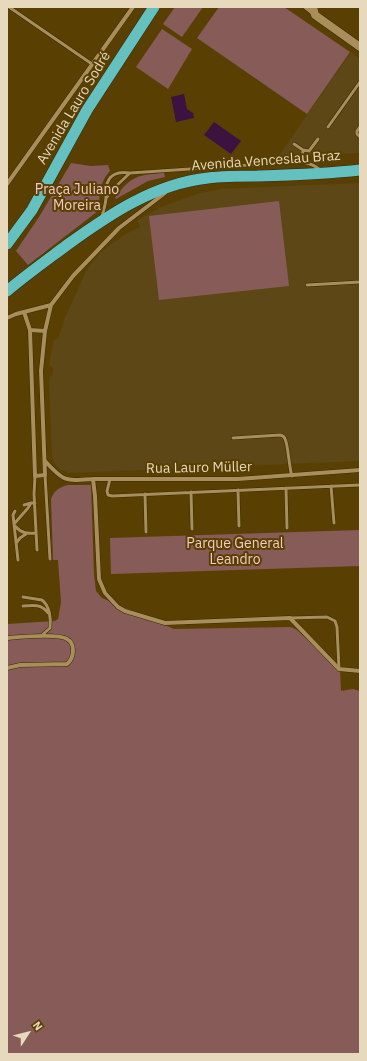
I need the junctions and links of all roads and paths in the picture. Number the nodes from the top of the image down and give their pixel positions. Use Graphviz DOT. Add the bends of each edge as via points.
graph roads {
  1 [pos="9,7"];
  2 [pos="133,7"];
  3 [pos="154,7"];
  4 [pos="305,7"];
  5 [pos="313,7"];
  6 [pos="315,16"];
  7 [pos="360,47"];
  8 [pos="92,64"];
  9 [pos="360,82"];
  10 [pos="328,127"];
  11 [pos="360,127"];
  12 [pos="360,137"];
  13 [pos="318,139"];
  14 [pos="294,144"];
  15 [pos="303,150"];
  16 [pos="270,159"];
  17 [pos="302,162"];
  18 [pos="267,163"];
  19 [pos="360,170"];
  20 [pos="208,172"];
  21 [pos="130,173"];
  22 [pos="324,174"];
  23 [pos="185,182"];
  24 [pos="7,184"];
  25 [pos="106,198"];
  26 [pos="101,220"];
  27 [pos="7,244"];
  28 [pos="360,282"];
  29 [pos="307,285"];
  30 [pos="7,291"];
  31 [pos="51,305"];
  32 [pos="24,312"];
  33 [pos="7,318"];
  34 [pos="30,330"];
  35 [pos="45,331"];
  36 [pos="41,384"];
  37 [pos="32,385"];
  38 [pos="233,438"];
  39 [pos="45,461"];
  40 [pos="360,470"];
  41 [pos="45,475"];
  42 [pos="35,476"];
  43 [pos="292,476"];
  44 [pos="93,479"];
  45 [pos="110,480"];
  46 [pos="360,485"];
  47 [pos="331,486"];
  48 [pos="286,488"];
  49 [pos="238,490"];
  50 [pos="191,492"];
  51 [pos="145,494"];
  52 [pos="33,503"];
  53 [pos="24,505"];
  54 [pos="15,511"];
  55 [pos="334,523"];
  56 [pos="14,524"];
  57 [pos="239,526"];
  58 [pos="287,528"];
  59 [pos="192,529"];
  60 [pos="146,532"];
  61 [pos="36,533"];
  62 [pos="26,534"];
  63 [pos="17,542"];
  64 [pos="37,550"];
  65 [pos="50,558"];
  66 [pos="18,560"];
  67 [pos="23,597"];
  68 [pos="24,606"];
  69 [pos="49,614"];
  70 [pos="290,618"];
  71 [pos="41,636"];
  72 [pos="7,638"];
  73 [pos="7,668"];
  74 [pos="339,669"];
  75 [pos="360,671"];
  1 -- 8 [label="lane"];
  2 -- 8 [label="street, Avenida Lauro Sodré"];
  3 -- 27 [label="highway, Avenida Lauro Sodré" via="87,110 32,210"];
  4 -- 6 [label="street"];
  5 -- 6 [label="main road"];
  6 -- 7 [label="main road"];
  8 -- 24 [label="street, Avenida Lauro Sodré"];
  9 -- 10 [label="lane"];
  11 -- 12 [label="lane" via="357,131"];
  13 -- 15 [label="lane" via="308,151"];
  14 -- 15 [label="lane"];
  15 -- 17 [label="lane"];
  16 -- 18 [label="lane"];
  17 -- 18 [label="lane"];
  17 -- 22 [label="lane" via="317,167"];
  18 -- 20 [label="lane"];
  19 -- 22 [label="highway, Avenida Venceslau Braz"];
  20 -- 21 [label="lane"];
  20 -- 22 [label="highway, Avenida Venceslau Braz"];
  20 -- 23 [label="highway, Avenida Venceslau Braz"];
  21 -- 25 [label="lane"];
  21 -- 25 [label="lane" via="115,173 110,177"];
  23 -- 26 [label="highway, Avenida Venceslau Braz" via="145,195"];
  23 -- 31 [label="street" via="154,201 119,228 73,276"];
  25 -- 26 [label="lane"];
  26 -- 30 [label="highway, Avenida Venceslau Braz"];
  28 -- 29 [label="lane"];
  31 -- 32 [label="street"];
  31 -- 35 [label="street"];
  32 -- 33 [label="street"];
  32 -- 34 [label="street"];
  34 -- 35 [label="street"];
  34 -- 37 [label="street"];
  35 -- 36 [label="street"];
  36 -- 37 [label="street"];
  36 -- 39 [label="street"];
  37 -- 42 [label="street"];
  38 -- 43 [label="lane" via="280,435 284,437"];
  39 -- 41 [label="street"];
  39 -- 44 [label="street, Rua Lauro Müller" via="65,480"];
  40 -- 43 [label="street, Rua Lauro Müller"];
  41 -- 42 [label="street"];
  41 -- 65 [label="lane"];
  42 -- 52 [label="lane"];
  43 -- 45 [label="street, Rua Lauro Müller"];
  44 -- 45 [label="street, Rua Lauro Müller"];
  44 -- 70 [label="street" via="99,579 104,593 118,607 165,623"];
  45 -- 51 [label="lane" via="108,495"];
  46 -- 47 [label="lane"];
  47 -- 48 [label="lane"];
  47 -- 55 [label="lane"];
  48 -- 49 [label="lane"];
  48 -- 58 [label="lane"];
  49 -- 50 [label="lane"];
  49 -- 57 [label="lane"];
  50 -- 51 [label="lane"];
  50 -- 59 [label="lane"];
  51 -- 60 [label="lane"];
  52 -- 53 [label="lane"];
  52 -- 56 [label="lane"];
  52 -- 61 [label="lane"];
  54 -- 56 [label="lane"];
  56 -- 62 [label="lane"];
  56 -- 63 [label="lane"];
  61 -- 62 [label="lane"];
  61 -- 64 [label="lane"];
  62 -- 63 [label="lane"];
  63 -- 66 [label="lane"];
  67 -- 69 [label="lane" via="42,600"];
  68 -- 69 [label="lane" via="40,606"];
  69 -- 71 [label="lane" via="50,628"];
  70 -- 74 [label="street"];
  70 -- 74 [label="lane" via="327,617 335,621"];
  71 -- 72 [label="street"];
  71 -- 73 [label="street" via="68,639 73,648 70,662"];
  74 -- 75 [label="street"];
}
